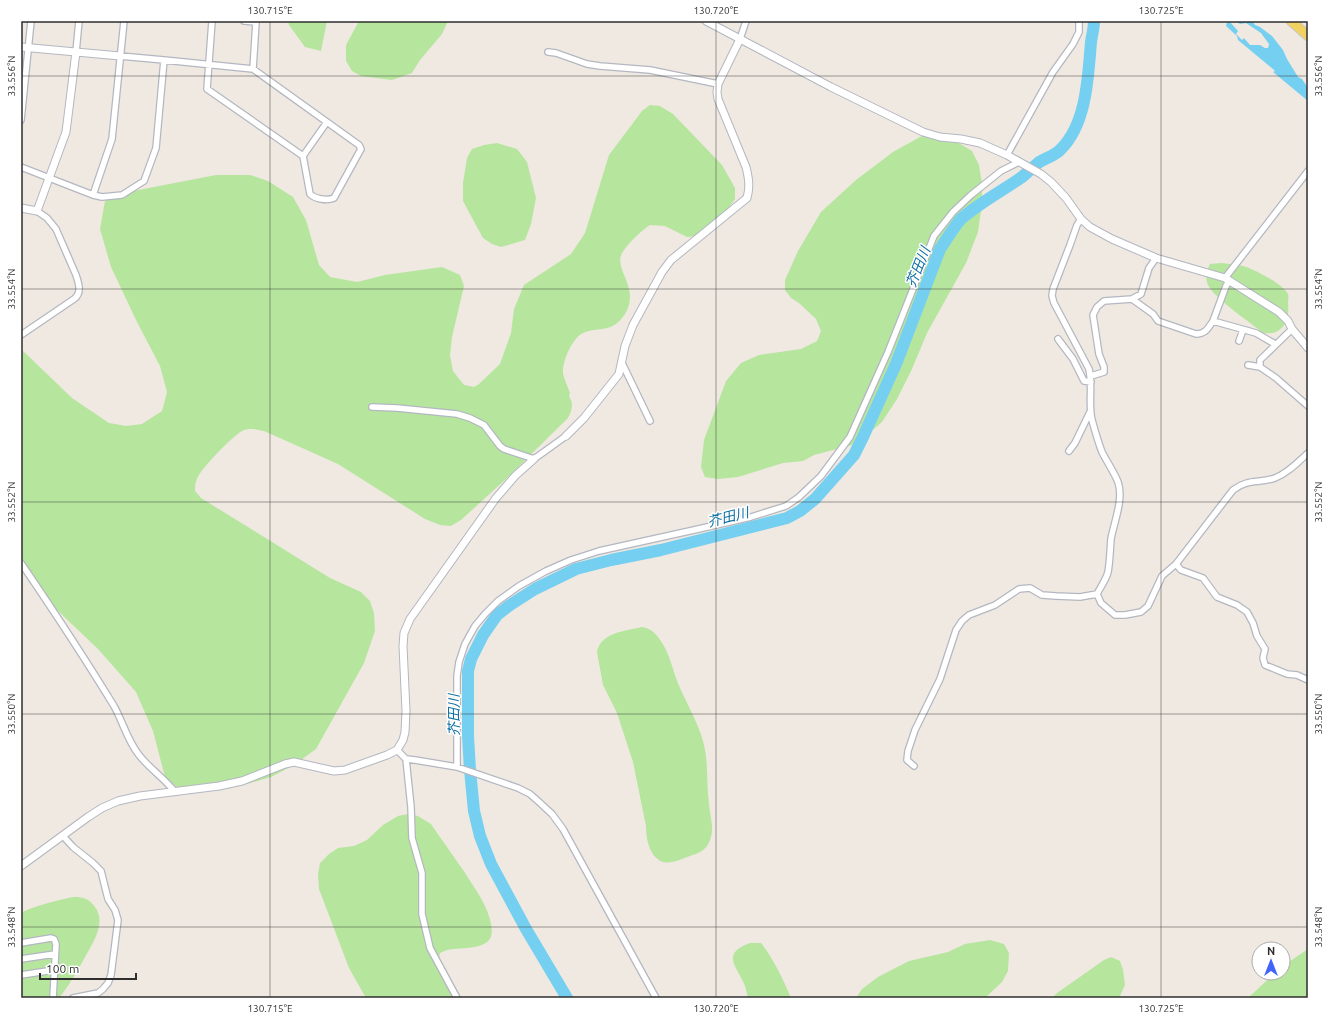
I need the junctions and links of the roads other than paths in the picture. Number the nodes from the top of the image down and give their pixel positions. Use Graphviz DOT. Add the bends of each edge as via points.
graph roads {
  1 [pos="31,21"];
  2 [pos="79,21"];
  3 [pos="124,21"];
  4 [pos="212,21"];
  5 [pos="244,21"];
  6 [pos="706,21"];
  7 [pos="746,21"];
  8 [pos="1079,21"];
  9 [pos="1291,21"];
  10 [pos="1308,36"];
  11 [pos="740,39"];
  12 [pos="21,47"];
  13 [pos="29,48"];
  14 [pos="76,52"];
  15 [pos="548,52"];
  16 [pos="120,56"];
  17 [pos="164,60"];
  18 [pos="209,65"];
  19 [pos="253,69"];
  20 [pos="718,84"];
  21 [pos="21,120"];
  22 [pos="327,122"];
  23 [pos="1007,155"];
  24 [pos="303,156"];
  25 [pos="1019,162"];
  26 [pos="21,167"];
  27 [pos="1308,171"];
  28 [pos="49,178"];
  29 [pos="93,195"];
  30 [pos="21,208"];
  31 [pos="37,211"];
  32 [pos="1081,219"];
  33 [pos="1156,258"];
  34 [pos="1227,280"];
  35 [pos="1132,299"];
  36 [pos="1213,321"];
  37 [pos="1292,328"];
  38 [pos="1243,330"];
  39 [pos="21,335"];
  40 [pos="1058,339"];
  41 [pos="1239,341"];
  42 [pos="1275,344"];
  43 [pos="1308,348"];
  44 [pos="622,363"];
  45 [pos="1248,365"];
  46 [pos="1260,367"];
  47 [pos="1091,379"];
  48 [pos="1308,406"];
  49 [pos="372,407"];
  50 [pos="1090,412"];
  51 [pos="650,421"];
  52 [pos="566,436"];
  53 [pos="1069,451"];
  54 [pos="1308,453"];
  55 [pos="534,459"];
  56 [pos="21,563"];
  57 [pos="1176,564"];
  58 [pos="1097,594"];
  59 [pos="1308,680"];
  60 [pos="397,750"];
  61 [pos="406,759"];
  62 [pos="914,766"];
  63 [pos="457,767"];
  64 [pos="175,792"];
  65 [pos="63,836"];
  66 [pos="21,866"];
  67 [pos="21,943"];
  68 [pos="55,954"];
  69 [pos="21,959"];
  70 [pos="54,970"];
  71 [pos="21,975"];
  72 [pos="53,998"];
  73 [pos="73,998"];
  74 [pos="457,998"];
  75 [pos="656,998"];
  1 -- 13 [label="street"];
  2 -- 14 [label="street"];
  3 -- 16 [label="street"];
  4 -- 18 [label="street"];
  5 -- 19 [label="street" via="256,22"];
  6 -- 11 [label="street"];
  7 -- 11 [label="street"];
  8 -- 23 [label="street" via="1079,32 1073,44 1053,72"];
  9 -- 10 [label="main road"];
  11 -- 20 [label="street"];
  11 -- 23 [label="street" via="923,132 980,143"];
  12 -- 13 [label="street"];
  13 -- 14 [label="street"];
  13 -- 21 [label="street"];
  14 -- 16 [label="street"];
  14 -- 28 [label="street" via="66,132"];
  15 -- 20 [label="street" via="587,64 650,70"];
  16 -- 17 [label="street"];
  16 -- 29 [label="street" via="112,139"];
  17 -- 18 [label="street"];
  17 -- 29 [label="street" via="156,148 144,181 122,195"];
  18 -- 19 [label="street"];
  18 -- 24 [label="street" via="207,89"];
  19 -- 22 [label="street"];
  20 -- 44 [label="street" via="718,99 749,178 747,198 671,260 633,325"];
  22 -- 24 [label="street"];
  22 -- 24 [label="street" via="359,145 360,149 334,198 314,198 310,194"];
  23 -- 25 [label="street"];
  25 -- 32 [label="street" via="1040,174 1066,198"];
  25 -- 63 [label="street" via="1001,171 971,195 934,236 888,352 850,437 821,476 799,497 786,506 751,517 599,551 571,560 519,586 485,614 465,644 459,662"];
  26 -- 28 [label="street"];
  27 -- 34 [label="street"];
  28 -- 29 [label="street"];
  28 -- 31 [label="street"];
  30 -- 31 [label="street"];
  31 -- 39 [label="street" via="48,218 56,229 79,282 79,292 74,299"];
  32 -- 33 [label="street" via="1112,239"];
  32 -- 47 [label="street" via="1052,296 1089,369"];
  33 -- 34 [label="street"];
  33 -- 35 [label="street" via="1149,268 1141,294"];
  34 -- 36 [label="street"];
  34 -- 37 [label="street" via="1279,312"];
  35 -- 36 [label="street" via="1158,320 1196,334 1206,331"];
  35 -- 47 [label="street" via="1104,301 1097,307 1093,315 1104,372"];
  36 -- 38 [label="street"];
  37 -- 42 [label="street"];
  37 -- 43 [label="street"];
  38 -- 41 [label="street"];
  38 -- 42 [label="street" via="1256,333"];
  40 -- 47 [label="street" via="1073,359 1084,381"];
  42 -- 46 [label="street" via="1260,360"];
  44 -- 51 [label="street"];
  44 -- 52 [label="street" via="619,374 606,391"];
  45 -- 46 [label="street"];
  46 -- 48 [label="street"];
  47 -- 50 [label="street"];
  49 -- 55 [label="street" via="458,414 484,425 504,449"];
  50 -- 53 [label="street"];
  50 -- 58 [label="street" via="1102,451 1118,482 1119,494 1108,572"];
  52 -- 55 [label="street"];
  54 -- 57 [label="street" via="1283,474 1240,485 1233,490"];
  55 -- 60 [label="street" via="496,498 410,619 404,633 403,646 405,732"];
  56 -- 64 [label="street" via="115,708 128,739"];
  57 -- 58 [label="street" via="1162,576 1148,606 1141,612 1115,614 1101,604"];
  57 -- 59 [label="street" via="1181,570 1203,578 1217,597 1247,612 1265,649 1265,665"];
  58 -- 62 [label="street" via="1080,597 1056,596 1042,595 1030,588 1019,589 995,605 969,615 962,621 956,630 940,679 915,730 908,751 907,760"];
  60 -- 61 [label="street"];
  60 -- 64 [label="street" via="345,770 334,771 294,762 242,781"];
  61 -- 63 [label="street"];
  61 -- 74 [label="street" via="412,838 422,873 422,914 430,948"];
  63 -- 75 [label="street" via="518,788 530,794 552,814 563,829"];
  64 -- 65 [label="street" via="118,801 102,808"];
  65 -- 66 [label="street"];
  65 -- 73 [label="street" via="101,871 108,899 118,920 108,983 98,993"];
  67 -- 68 [label="street" via="51,938 56,944"];
  68 -- 69 [label="street"];
  68 -- 70 [label="street"];
  70 -- 71 [label="street"];
  70 -- 72 [label="street"];
}
